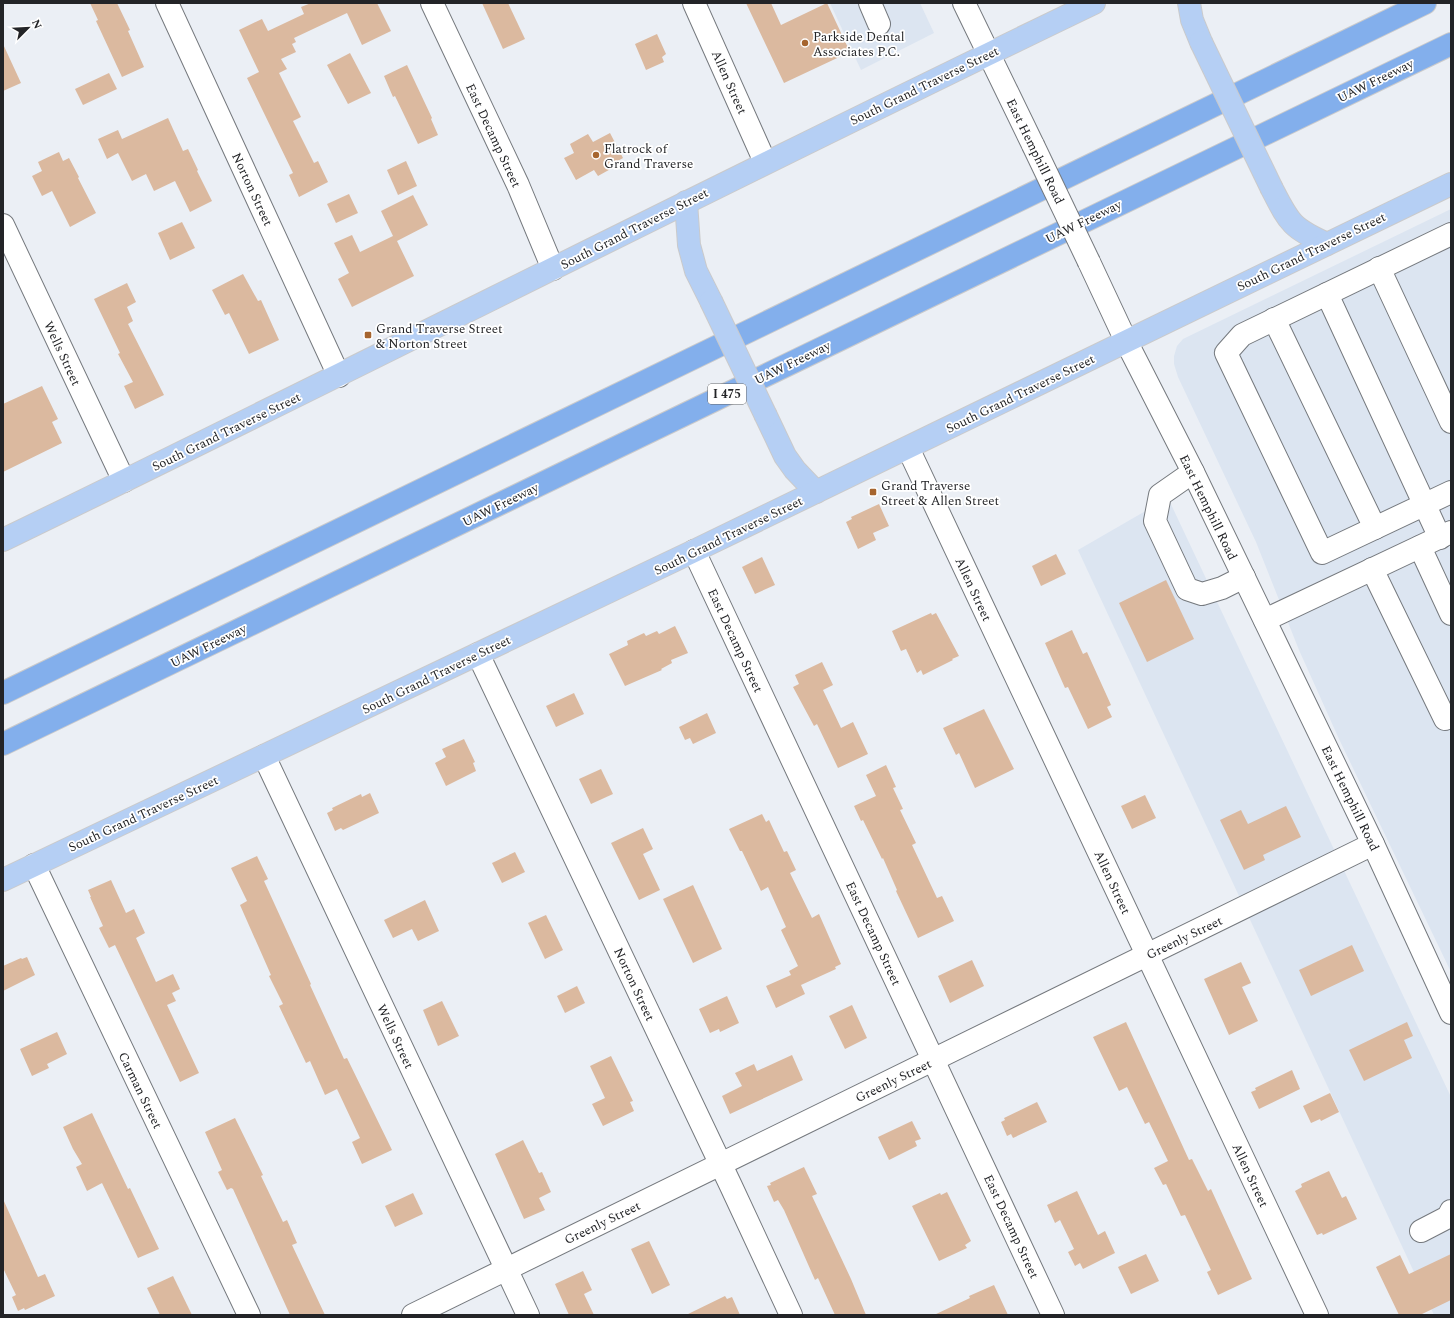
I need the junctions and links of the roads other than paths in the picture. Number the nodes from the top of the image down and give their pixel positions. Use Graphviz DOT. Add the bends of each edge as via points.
graph roads {
  1 [pos="167,3"];
  2 [pos="432,3"];
  3 [pos="694,3"];
  4 [pos="870,3"];
  5 [pos="964,3"];
  6 [pos="1094,3"];
  7 [pos="1189,3"];
  8 [pos="1425,3"];
  9 [pos="879,24"];
  10 [pos="1451,44"];
  11 [pos="988,53"];
  12 [pos="765,162"];
  13 [pos="1451,184"];
  14 [pos="686,202"];
  15 [pos="3,225"];
  16 [pos="1451,234"];
  17 [pos="1327,244"];
  18 [pos="1380,268"];
  19 [pos="552,269"];
  20 [pos="1327,294"];
  21 [pos="1274,319"];
  22 [pos="1126,341"];
  23 [pos="339,376"];
  24 [pos="1451,422"];
  25 [pos="908,448"];
  26 [pos="1193,472"];
  27 [pos="124,481"];
  28 [pos="816,492"];
  29 [pos="1451,492"];
  30 [pos="1424,504"];
  31 [pos="1375,528"];
  32 [pos="1445,535"];
  33 [pos="3,540"];
  34 [pos="1420,547"];
  35 [pos="694,551"];
  36 [pos="1372,569"];
  37 [pos="1244,577"];
  38 [pos="1451,614"];
  39 [pos="1265,620"];
  40 [pos="478,654"];
  41 [pos="3,693"];
  42 [pos="1449,723"];
  43 [pos="3,744"];
  44 [pos="264,756"];
  45 [pos="1373,844"];
  46 [pos="34,865"];
  47 [pos="3,880"];
  48 [pos="1147,955"];
  49 [pos="1451,1013"];
  50 [pos="934,1060"];
  51 [pos="720,1163"];
  52 [pos="1451,1211"];
  53 [pos="1421,1231"];
  54 [pos="506,1270"];
  55 [pos="249,1315"];
  56 [pos="413,1315"];
  57 [pos="528,1315"];
  58 [pos="791,1315"];
  59 [pos="1053,1315"];
  60 [pos="1317,1315"];
  1 -- 23 [label="street, Norton Street"];
  2 -- 19 [label="street, East Decamp Street" via="518,185"];
  3 -- 12 [label="street, Allen Street"];
  4 -- 9 [label="street"];
  5 -- 11 [label="street, East Hemphill Road"];
  6 -- 11 [label="main road, South Grand Traverse Street"];
  7 -- 17 [label="main road, bridge" via="1192,20 1201,42 1290,221 1307,235"];
  8 -- 41 [label="highway"];
  10 -- 43 [label="highway, UAW Freeway / I 475"];
  11 -- 12 [label="main road, South Grand Traverse Street"];
  11 -- 22 [label="street, East Hemphill Road, bridge"];
  12 -- 14 [label="main road, South Grand Traverse Street"];
  13 -- 17 [label="main road, South Grand Traverse Street"];
  14 -- 19 [label="main road, South Grand Traverse Street"];
  14 -- 28 [label="main road, bridge" via="689,245 696,271 785,456"];
  15 -- 27 [label="street, Wells Street"];
  16 -- 18 [label="street"];
  17 -- 22 [label="main road, South Grand Traverse Street"];
  18 -- 20 [label="street"];
  18 -- 24 [label="street"];
  19 -- 23 [label="main road, South Grand Traverse Street"];
  20 -- 21 [label="street"];
  20 -- 30 [label="street"];
  21 -- 31 [label="street"];
  21 -- 31 [label="street" via="1242,335 1226,353 1322,553"];
  22 -- 25 [label="main road, South Grand Traverse Street"];
  22 -- 26 [label="street, East Hemphill Road"];
  23 -- 27 [label="main road, South Grand Traverse Street"];
  25 -- 28 [label="main road, South Grand Traverse Street"];
  25 -- 48 [label="street, Allen Street"];
  26 -- 37 [label="street, East Hemphill Road"];
  26 -- 37 [label="street" via="1160,495 1155,521 1187,589 1202,594"];
  27 -- 33 [label="main road, South Grand Traverse Street"];
  28 -- 35 [label="main road, South Grand Traverse Street"];
  29 -- 30 [label="street"];
  30 -- 31 [label="street"];
  30 -- 32 [label="street"];
  32 -- 34 [label="street"];
  34 -- 36 [label="street"];
  34 -- 38 [label="street"];
  35 -- 40 [label="main road, South Grand Traverse Street"];
  35 -- 50 [label="street, East Decamp Street"];
  36 -- 39 [label="street"];
  36 -- 42 [label="street"];
  37 -- 39 [label="street, East Hemphill Road"];
  39 -- 45 [label="street, East Hemphill Road"];
  40 -- 44 [label="main road, South Grand Traverse Street"];
  40 -- 51 [label="street, Norton Street"];
  44 -- 46 [label="main road, South Grand Traverse Street"];
  44 -- 54 [label="street, Wells Street"];
  45 -- 48 [label="street, Greenly Street"];
  45 -- 49 [label="street, East Hemphill Road"];
  46 -- 47 [label="main road, South Grand Traverse Street"];
  46 -- 55 [label="street, Carman Street"];
  48 -- 50 [label="street, Greenly Street"];
  48 -- 60 [label="street, Allen Street"];
  50 -- 51 [label="street, Greenly Street"];
  50 -- 59 [label="street, East Decamp Street"];
  51 -- 54 [label="street, Greenly Street"];
  51 -- 58 [label="street, Norton Street"];
  52 -- 53 [label="street" via="1448,1217"];
  54 -- 56 [label="street, Greenly Street"];
  54 -- 57 [label="street, Wells Street"];
}
